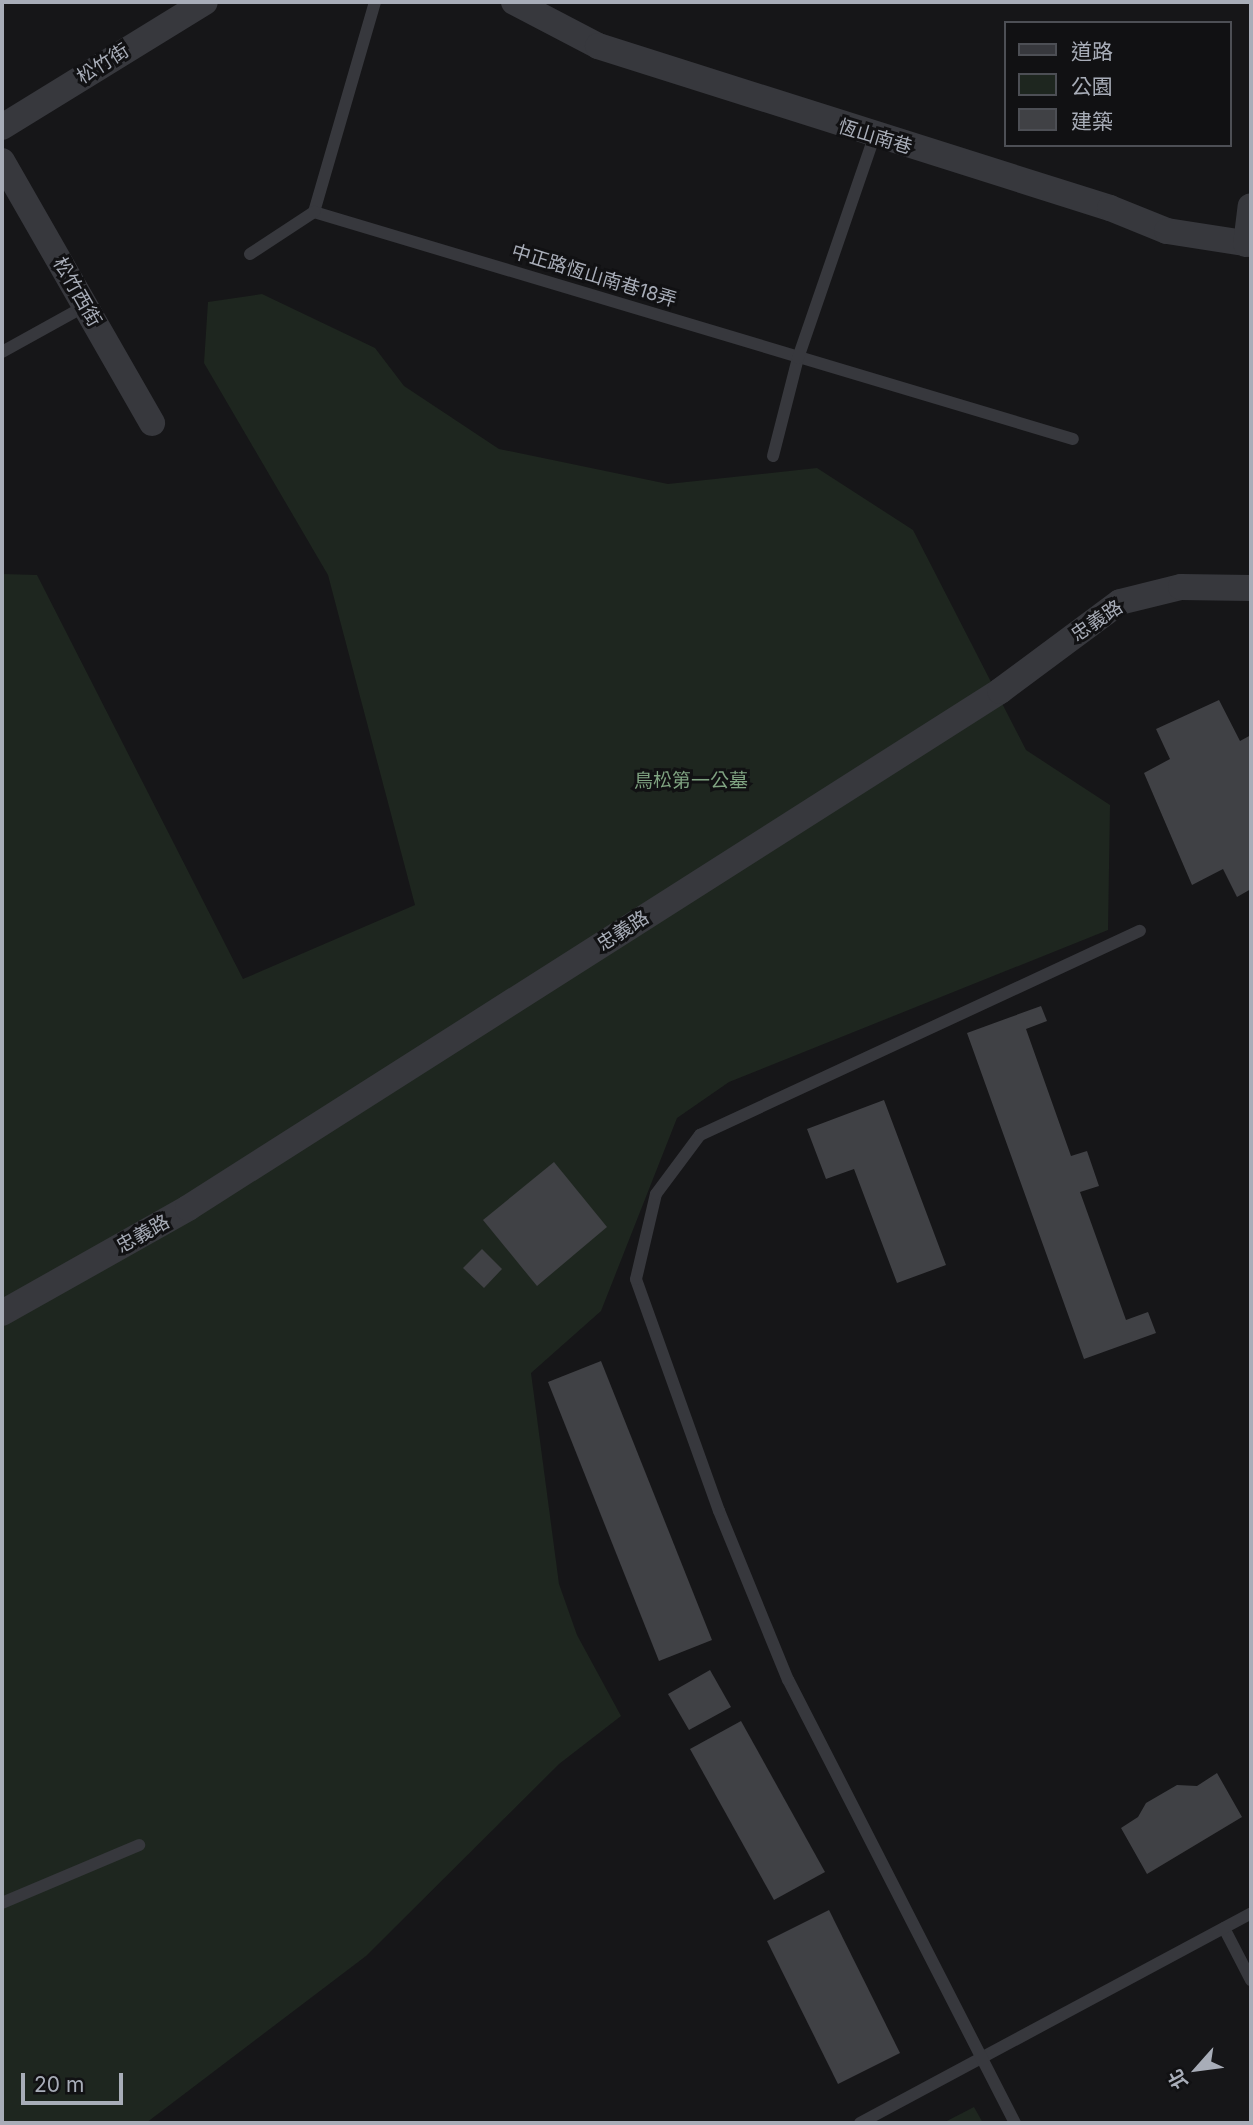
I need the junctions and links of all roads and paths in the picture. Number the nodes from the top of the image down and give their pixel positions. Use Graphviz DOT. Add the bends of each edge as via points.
graph roads {
  1 [pos="205,2"];
  2 [pos="375,2"];
  3 [pos="514,2"];
  4 [pos="2,127"];
  5 [pos="874,137"];
  6 [pos="2,162"];
  7 [pos="1251,206"];
  8 [pos="314,212"];
  9 [pos="1250,248"];
  10 [pos="250,254"];
  11 [pos="85,306"];
  12 [pos="2,352"];
  13 [pos="798,358"];
  14 [pos="152,423"];
  15 [pos="1073,439"];
  16 [pos="774,456"];
  17 [pos="1251,588"];
  18 [pos="1140,931"];
  19 [pos="2,1313"];
  20 [pos="139,1845"];
  21 [pos="2,1903"];
  22 [pos="1251,1913"];
  23 [pos="1224,1928"];
  24 [pos="1251,1980"];
  25 [pos="981,2058"];
  26 [pos="860,2123"];
  27 [pos="1015,2123"];
  1 -- 4 [label="street, 松竹街"];
  2 -- 8 [label="lane"];
  3 -- 5 [label="street, 恆山南巷" via="598,46"];
  5 -- 9 [label="street, 恆山南巷" via="1110,208 1167,231"];
  5 -- 13 [label="lane"];
  6 -- 11 [label="street, 松竹西街"];
  7 -- 9 [label="street"];
  8 -- 10 [label="lane"];
  8 -- 13 [label="lane, 中正路恆山南巷18弄"];
  11 -- 12 [label="lane"];
  11 -- 14 [label="street, 松竹西街"];
  13 -- 15 [label="lane, 中正路恆山南巷18弄"];
  13 -- 16 [label="lane"];
  17 -- 19 [label="street, 忠義路" via="1181,587 1120,602 1000,691 188,1208"];
  18 -- 25 [label="lane" via="700,1135 656,1194 636,1279 719,1511 788,1680"];
  20 -- 21 [label="lane"];
  22 -- 23 [label="lane"];
  23 -- 24 [label="lane"];
  23 -- 25 [label="lane"];
  25 -- 26 [label="lane"];
  25 -- 27 [label="lane"];
}
